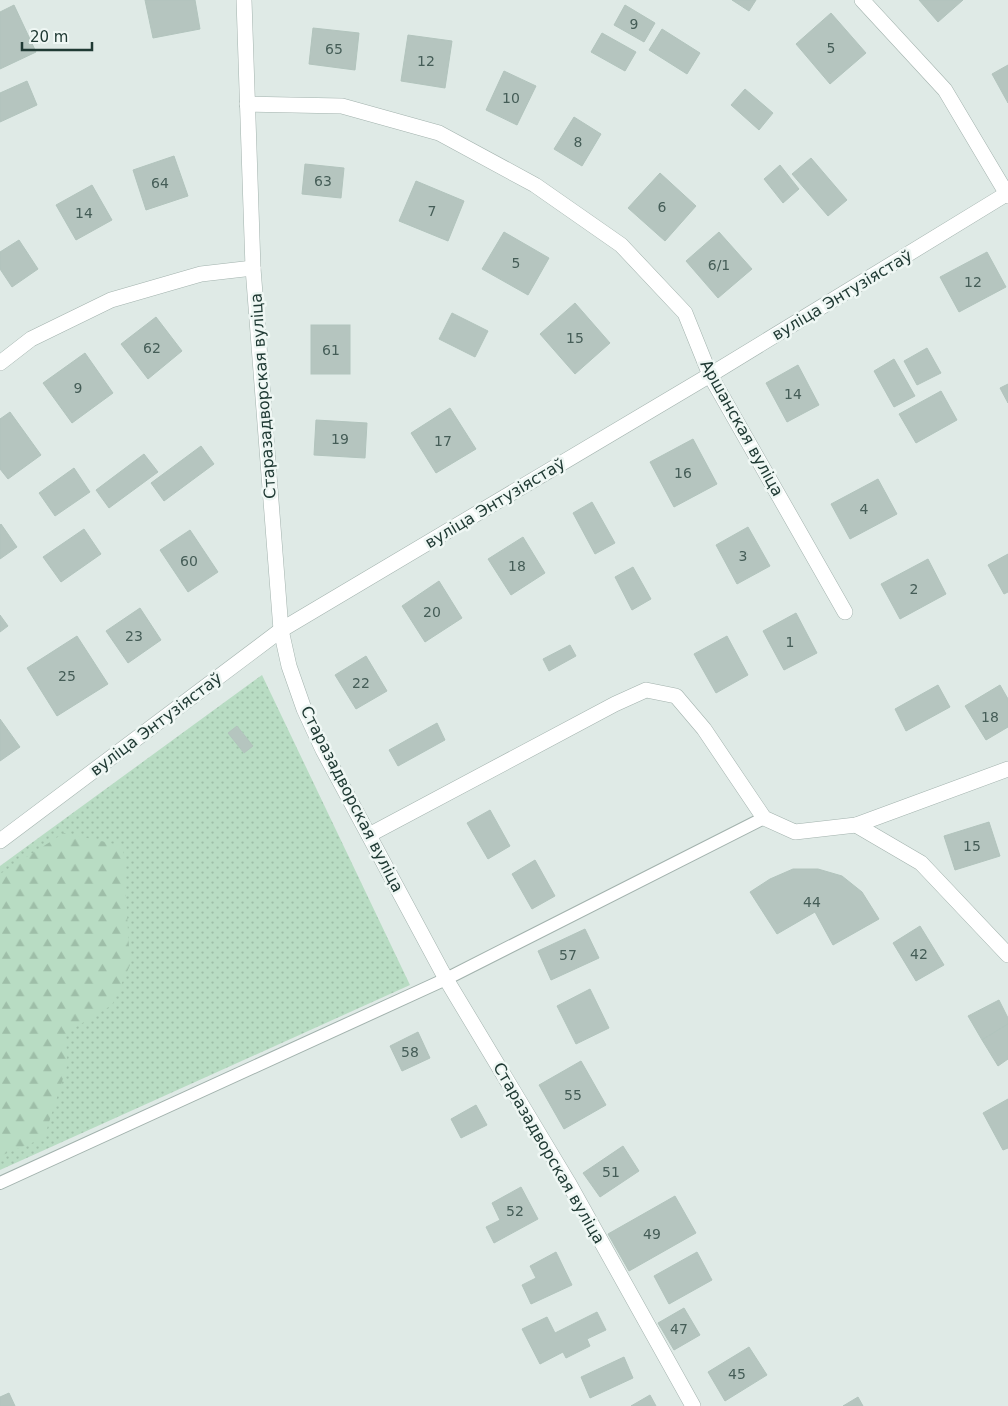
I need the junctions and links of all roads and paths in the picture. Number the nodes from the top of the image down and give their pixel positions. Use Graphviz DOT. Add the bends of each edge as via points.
graph roads {
  1 [pos="244,0"];
  2 [pos="862,0"];
  3 [pos="247,104"];
  4 [pos="1008,194"];
  5 [pos="253,268"];
  6 [pos="0,363"];
  7 [pos="710,376"];
  8 [pos="845,612"];
  9 [pos="281,630"];
  10 [pos="1008,769"];
  11 [pos="764,818"];
  12 [pos="856,825"];
  13 [pos="369,835"];
  14 [pos="0,842"];
  15 [pos="1008,954"];
  16 [pos="446,979"];
  17 [pos="0,1183"];
  18 [pos="693,1406"];
  1 -- 3 [label="street, Старазадворская вуліца"];
  2 -- 4 [label="street" via="945,90"];
  3 -- 5 [label="street, Старазадворская вуліца"];
  3 -- 7 [label="street, Аршанская вуліца" via="342,106 439,133 535,185 621,245 685,313"];
  4 -- 7 [label="street, вуліца Энтузіястаў"];
  5 -- 6 [label="street" via="202,274 111,300 30,339"];
  5 -- 9 [label="street, Старазадворская вуліца"];
  7 -- 8 [label="street, Аршанская вуліца"];
  7 -- 9 [label="street, вуліца Энтузіястаў"];
  9 -- 13 [label="street, Старазадворская вуліца" via="304,709"];
  9 -- 14 [label="street, вуліца Энтузіястаў"];
  10 -- 12 [label="street"];
  11 -- 12 [label="street" via="795,832"];
  11 -- 13 [label="street" via="704,729 676,696 646,690"];
  11 -- 16 [label="lane"];
  12 -- 15 [label="street" via="920,863"];
  13 -- 16 [label="street, Старазадворская вуліца"];
  16 -- 17 [label="lane"];
  16 -- 18 [label="street, Старазадворская вуліца" via="568,1182"];
}
